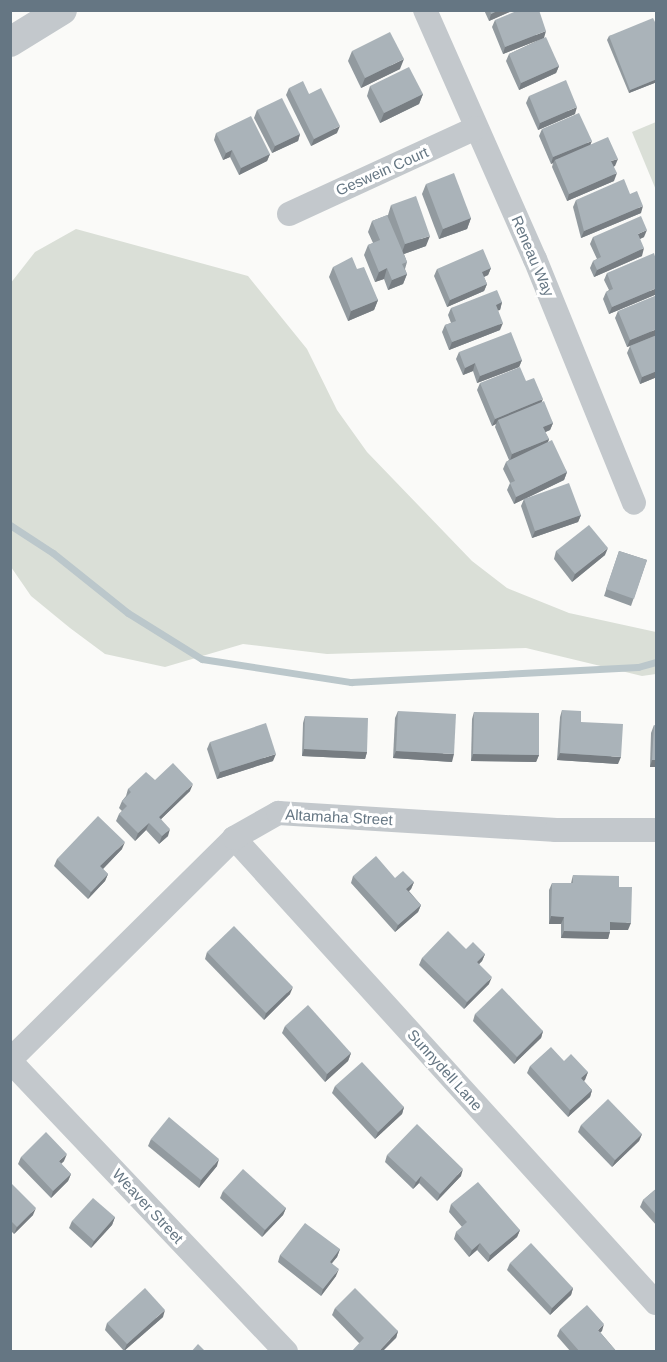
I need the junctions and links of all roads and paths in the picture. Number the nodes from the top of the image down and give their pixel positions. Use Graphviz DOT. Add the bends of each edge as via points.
graph roads {
  1 [pos="62,10"];
  2 [pos="425,10"];
  3 [pos="10,42"];
  4 [pos="476,128"];
  5 [pos="289,214"];
  6 [pos="634,503"];
  7 [pos="657,830"];
  8 [pos="234,838"];
  9 [pos="10,1060"];
  10 [pos="657,1303"];
  11 [pos="285,1352"];
  1 -- 3 [label="street"];
  2 -- 4 [label="street, Reneau Way"];
  4 -- 5 [label="street, Geswein Court"];
  4 -- 6 [label="street, Reneau Way" via="535,259"];
  7 -- 8 [label="street, Altamaha Street" via="556,830 278,813"];
  8 -- 9 [label="street, Altamaha Street"];
  8 -- 10 [label="street, Sunnydell Lane"];
  9 -- 11 [label="street, Weaver Street"];
}
